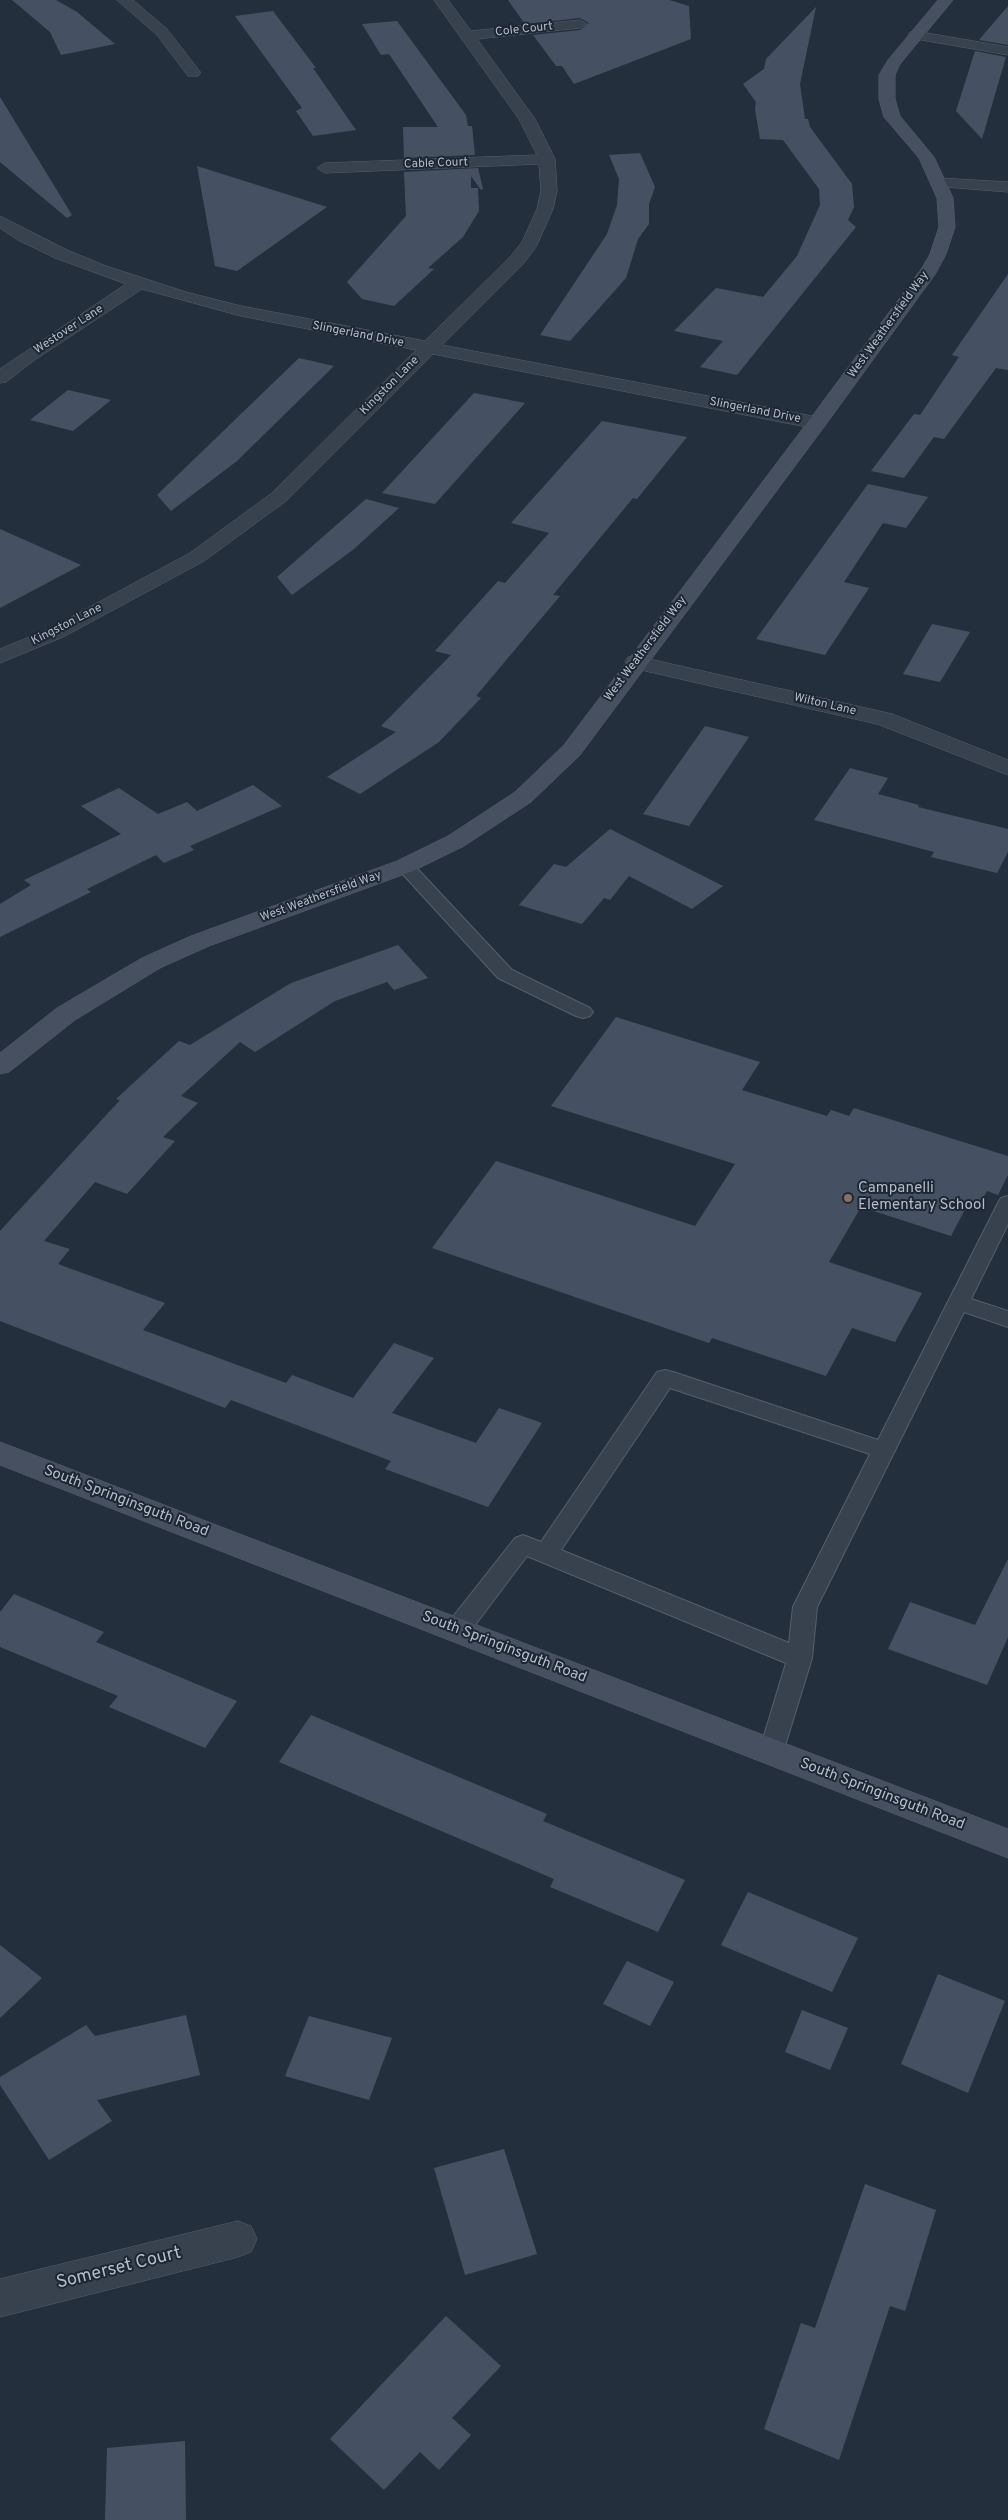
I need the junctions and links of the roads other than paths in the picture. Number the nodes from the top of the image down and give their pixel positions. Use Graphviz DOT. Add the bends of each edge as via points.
graph roads {
  1 [pos="124,0"];
  2 [pos="440,0"];
  3 [pos="946,0"];
  4 [pos="580,24"];
  5 [pos="915,35"];
  6 [pos="468,36"];
  7 [pos="1008,51"];
  8 [pos="192,73"];
  9 [pos="547,159"];
  10 [pos="325,168"];
  11 [pos="939,183"];
  12 [pos="1008,187"];
  13 [pos="0,221"];
  14 [pos="140,283"];
  15 [pos="428,349"];
  16 [pos="0,378"];
  17 [pos="817,423"];
  18 [pos="0,658"];
  19 [pos="636,662"];
  20 [pos="1008,768"];
  21 [pos="405,866"];
  22 [pos="583,1012"];
  23 [pos="0,1066"];
  24 [pos="1008,1203"];
  25 [pos="959,1303"];
  26 [pos="1008,1319"];
  27 [pos="883,1450"];
  28 [pos="0,1453"];
  29 [pos="546,1553"];
  30 [pos="457,1630"];
  31 [pos="800,1658"];
  32 [pos="772,1752"];
  33 [pos="1008,1844"];
  34 [pos="238,2239"];
  35 [pos="0,2298"];
  1 -- 8 [label="street" via="162,32"];
  2 -- 6 [label="street, Kingston Lane"];
  3 -- 5 [label="street, West Weathersfield Way"];
  4 -- 6 [label="street, Cole Court"];
  5 -- 7 [label="street"];
  5 -- 11 [label="street, West Weathersfield Way" via="887,75 887,99 892,117 926,157"];
  6 -- 9 [label="street, Kingston Lane" via="527,119"];
  9 -- 10 [label="street, Cable Court"];
  9 -- 15 [label="street, Kingston Lane" via="547,200 530,243"];
  11 -- 12 [label="street"];
  11 -- 17 [label="street, West Weathersfield Way" via="948,213 944,240 938,254"];
  13 -- 14 [label="street, Slingerland Drive" via="61,254"];
  14 -- 15 [label="street, Slingerland Drive" via="241,311"];
  14 -- 16 [label="street, Westover Lane"];
  15 -- 17 [label="street, Slingerland Drive"];
  15 -- 18 [label="street, Kingston Lane" via="279,497 236,530 198,557 56,633"];
  17 -- 19 [label="street, West Weathersfield Way"];
  19 -- 20 [label="street, Wilton Lane" via="884,719"];
  19 -- 21 [label="street, West Weathersfield Way" via="572,750 550,774 494,818"];
  21 -- 22 [label="lane" via="505,974"];
  21 -- 23 [label="street, West Weathersfield Way" via="200,941 151,963 66,1014"];
  24 -- 25 [label="lane"];
  25 -- 26 [label="lane"];
  25 -- 27 [label="lane"];
  27 -- 29 [label="lane" via="665,1378"];
  27 -- 31 [label="lane" via="805,1606"];
  28 -- 30 [label="street, South Springinsguth Road"];
  29 -- 30 [label="lane" via="523,1544"];
  29 -- 31 [label="lane"];
  30 -- 32 [label="street, South Springinsguth Road"];
  31 -- 32 [label="lane"];
  32 -- 33 [label="street, South Springinsguth Road"];
  34 -- 35 [label="street, Somerset Court"];
}
